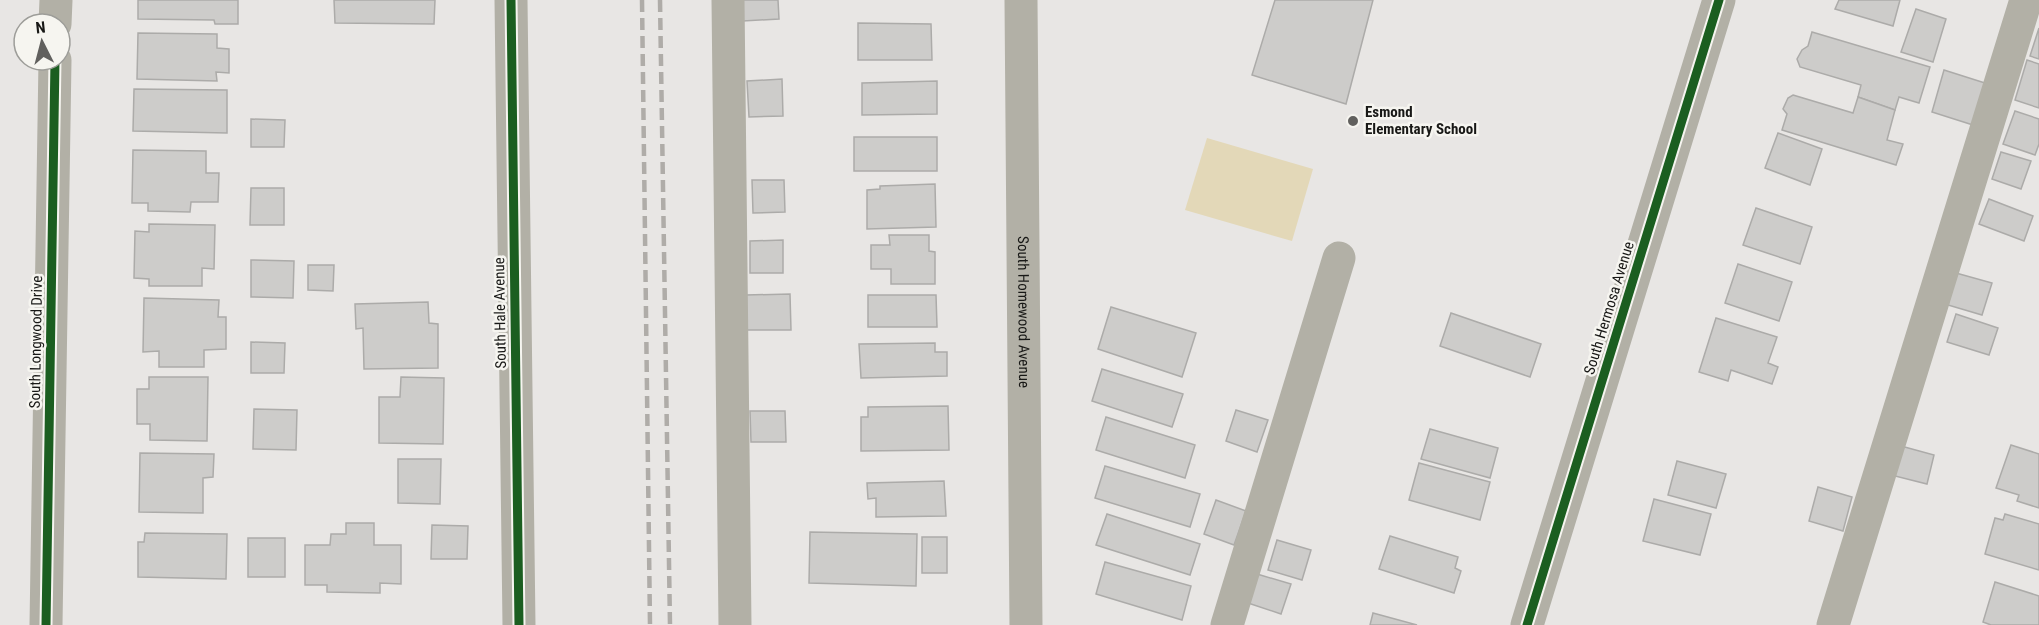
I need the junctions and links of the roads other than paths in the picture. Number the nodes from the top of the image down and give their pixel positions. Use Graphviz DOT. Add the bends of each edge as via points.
graph roads {
  1 [pos="511,0"];
  2 [pos="728,0"];
  3 [pos="1021,0"];
  4 [pos="1719,0"];
  5 [pos="2026,0"];
  6 [pos="55,72"];
  7 [pos="1339,258"];
  8 [pos="46,625"];
  9 [pos="519,625"];
  10 [pos="735,625"];
  11 [pos="1026,625"];
  12 [pos="1227,625"];
  13 [pos="1527,625"];
  14 [pos="1833,625"];
  1 -- 9 [label="street, South Hale Avenue"];
  2 -- 10 [label="street"];
  3 -- 11 [label="street, South Homewood Avenue"];
  4 -- 13 [label="street, South Hermosa Avenue"];
  5 -- 14 [label="street"];
  6 -- 8 [label="street, South Longwood Drive"];
  7 -- 12 [label="street"];
}
